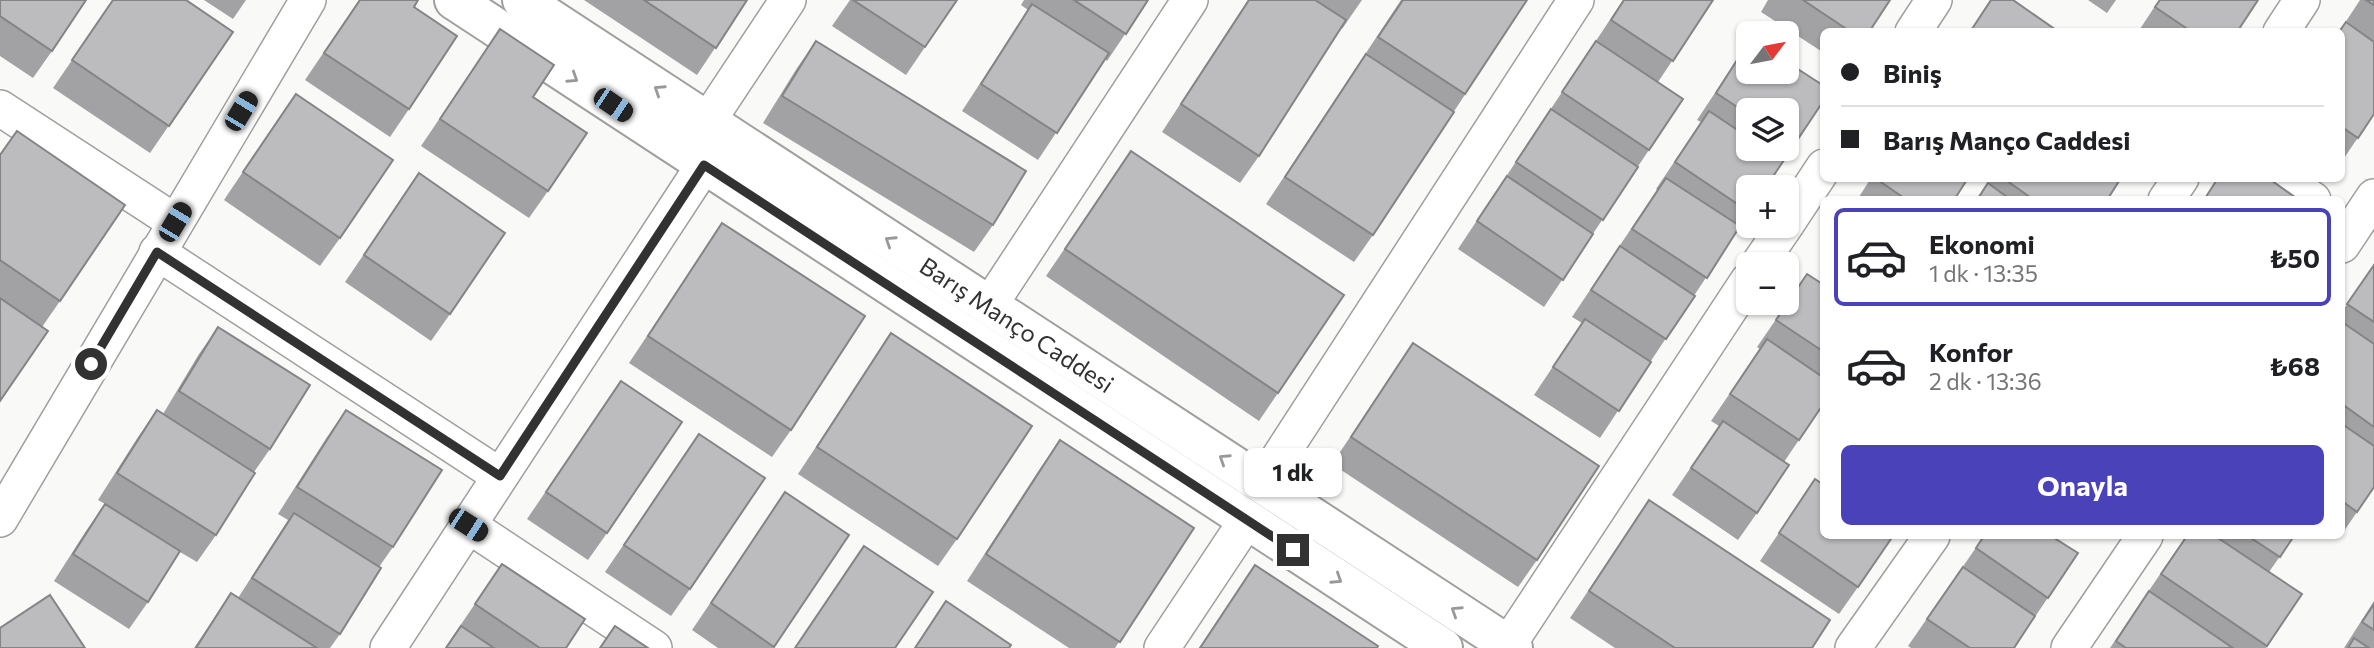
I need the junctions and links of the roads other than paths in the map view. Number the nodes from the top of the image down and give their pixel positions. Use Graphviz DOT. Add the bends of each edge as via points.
graph roads {
  1 [pos="308,0"];
  2 [pos="454,0"];
  3 [pos="522,0"];
  4 [pos="788,0"];
  5 [pos="1190,0"];
  6 [pos="1576,0"];
  7 [pos="2302,0"];
  8 [pos="2284,28"];
  9 [pos="0,108"];
  10 [pos="707,121"];
  11 [pos="704,165"];
  12 [pos="1820,173"];
  13 [pos="2287,182"];
  14 [pos="2307,196"];
  15 [pos="2374,197"];
  16 [pos="1799,204"];
  17 [pos="175,222"];
  18 [pos="2353,232"];
  19 [pos="157,252"];
  20 [pos="1736,299"];
  21 [pos="989,306"];
  22 [pos="500,476"];
  23 [pos="1262,484"];
  24 [pos="0,519"];
  25 [pos="1247,520"];
  26 [pos="468,525"];
  27 [pos="1930,539"];
  28 [pos="2143,539"];
  29 [pos="1510,646"];
  30 [pos="388,648"];
  31 [pos="654,648"];
  32 [pos="1162,648"];
  33 [pos="1443,648"];
  34 [pos="1853,648"];
  35 [pos="2069,648"];
  1 -- 17 [label="street"];
  2 -- 11 [label="street, Barış Manço Caddesi, one-way"];
  10 -- 3 [label="street, Barış Manço Caddesi, one-way"];
  4 -- 10 [label="street"];
  5 -- 21 [label="street"];
  6 -- 23 [label="street"];
  7 -- 8 [label="street"];
  9 -- 17 [label="street"];
  21 -- 10 [label="street, Barış Manço Caddesi, one-way"];
  11 -- 22 [label="street"];
  11 -- 25 [label="street, Barış Manço Caddesi"];
  12 -- 16 [label="street"];
  13 -- 14 [label="street"];
  15 -- 18 [label="street"];
  17 -- 19 [label="street"];
  19 -- 22 [label="street"];
  19 -- 24 [label="street"];
  20 -- 29 [label="street"];
  23 -- 21 [label="street, Barış Manço Caddesi, one-way"];
  22 -- 26 [label="street"];
  29 -- 23 [label="street, Barış Manço Caddesi, one-way"];
  25 -- 32 [label="street"];
  25 -- 33 [label="street, Barış Manço Caddesi, one-way"];
  26 -- 30 [label="street"];
  26 -- 31 [label="street"];
  27 -- 34 [label="street"];
  28 -- 35 [label="street"];
}
